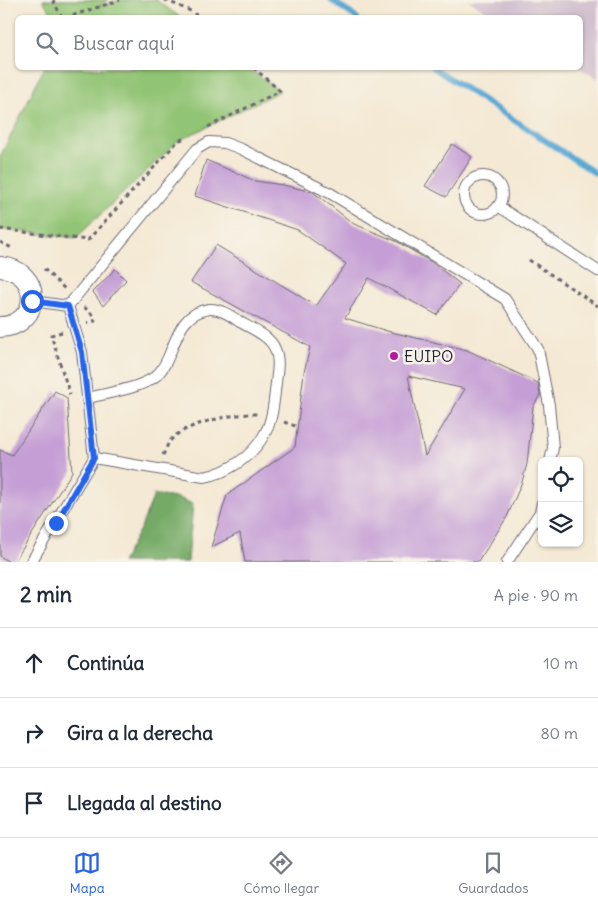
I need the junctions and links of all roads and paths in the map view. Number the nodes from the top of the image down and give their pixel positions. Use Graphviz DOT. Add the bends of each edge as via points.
graph roads {
  1 [pos="53,0"];
  2 [pos="120,0"];
  3 [pos="165,0"];
  4 [pos="62,15"];
  5 [pos="73,15"];
  6 [pos="196,15"];
  7 [pos="256,70"];
  8 [pos="204,129"];
  9 [pos="187,137"];
  10 [pos="498,206"];
  11 [pos="0,229"];
  12 [pos="0,242"];
  13 [pos="16,249"];
  14 [pos="528,260"];
  15 [pos="37,264"];
  16 [pos="0,267"];
  17 [pos="598,271"];
  18 [pos="32,301"];
  19 [pos="71,302"];
  20 [pos="598,306"];
  21 [pos="0,327"];
  22 [pos="74,328"];
  23 [pos="71,397"];
  24 [pos="88,398"];
  25 [pos="270,417"];
  26 [pos="298,427"];
  27 [pos="551,457"];
  28 [pos="94,458"];
  29 [pos="156,470"];
  30 [pos="538,515"];
  31 [pos="31,562"];
  32 [pos="507,562"];
  1 -- 4 [label="path"];
  2 -- 5 [label="path"];
  3 -- 6 [label="path"];
  7 -- 8 [label="path" via="280,92"];
  9 -- 11 [label="path" via="178,141 88,240"];
  10 -- 17 [label="lane"];
  12 -- 13 [label="path"];
  14 -- 20 [label="path"];
  15 -- 19 [label="path"];
  16 -- 18 [label="street" via="11,268 23,275 31,287"];
  18 -- 19 [label="lane"];
  18 -- 21 [label="street" via="25,317 10,327"];
  19 -- 22 [label="lane"];
  19 -- 22 [label="path" via="91,313 95,321"];
  19 -- 27 [label="lane" via="197,149 209,142 225,143 330,193 505,298 538,349 549,405"];
  22 -- 23 [label="path" via="51,335"];
  22 -- 24 [label="lane" via="82,352"];
  24 -- 25 [label="lane" via="143,383 157,375 186,321 210,309 225,312 268,339 275,349 278,364"];
  24 -- 28 [label="lane"];
  25 -- 26 [label="path"];
  25 -- 29 [label="path" via="244,414 216,418 191,428 171,440"];
  25 -- 29 [label="lane" via="265,435 244,458 220,474 204,477"];
  28 -- 29 [label="lane"];
  28 -- 31 [label="lane"];
  30 -- 32 [label="lane"];
}
